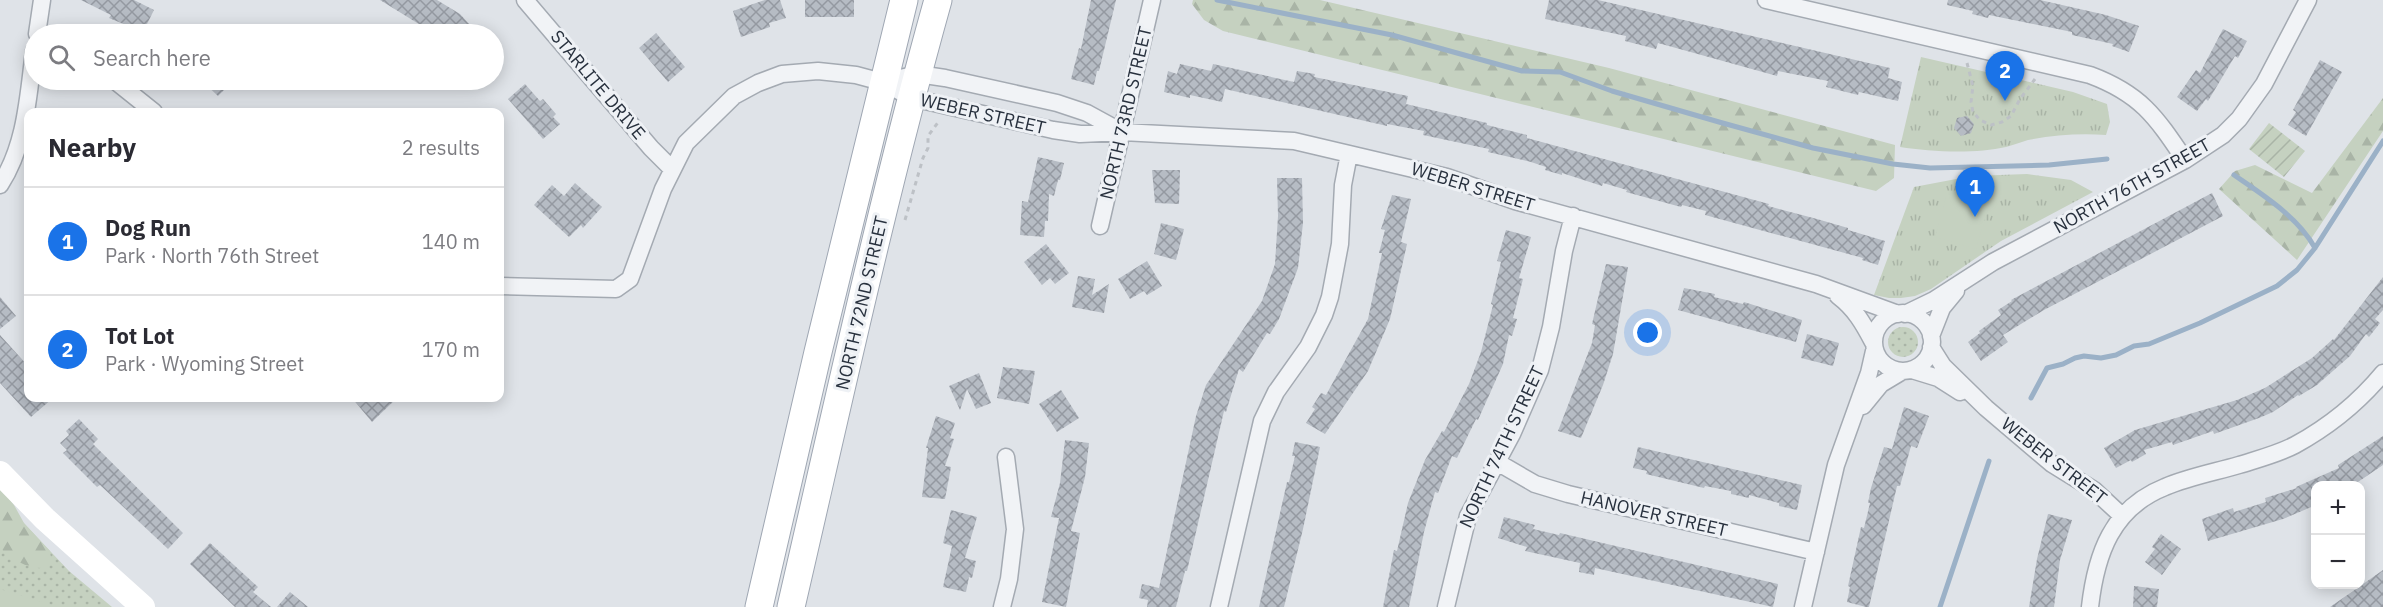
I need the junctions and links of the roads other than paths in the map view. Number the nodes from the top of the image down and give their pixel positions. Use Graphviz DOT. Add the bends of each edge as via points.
graph roads {
  1 [pos="42,0"];
  2 [pos="525,0"];
  3 [pos="904,0"];
  4 [pos="938,0"];
  5 [pos="1152,0"];
  6 [pos="1766,0"];
  7 [pos="2308,0"];
  8 [pos="38,24"];
  9 [pos="882,82"];
  10 [pos="915,86"];
  11 [pos="28,90"];
  12 [pos="126,90"];
  13 [pos="26,108"];
  14 [pos="149,108"];
  15 [pos="24,122"];
  16 [pos="1122,132"];
  17 [pos="1349,154"];
  18 [pos="2186,160"];
  19 [pos="672,169"];
  20 [pos="0,185"];
  21 [pos="1573,216"];
  22 [pos="1100,226"];
  23 [pos="1964,281"];
  24 [pos="1816,284"];
  25 [pos="504,286"];
  26 [pos="1901,314"];
  27 [pos="1931,341"];
  28 [pos="1874,346"];
  29 [pos="1907,371"];
  30 [pos="2383,373"];
  31 [pos="1986,408"];
  32 [pos="1853,418"];
  33 [pos="1006,458"];
  34 [pos="1497,462"];
  35 [pos="0,473"];
  36 [pos="2121,515"];
  37 [pos="1816,552"];
  38 [pos="143,607"];
  39 [pos="759,607"];
  40 [pos="791,607"];
  41 [pos="1002,607"];
  42 [pos="1219,607"];
  43 [pos="1446,607"];
  44 [pos="1803,607"];
  45 [pos="2090,607"];
  1 -- 8 [label="street"];
  2 -- 19 [label="street, STARLITE DRIVE"];
  3 -- 9 [label="main road, NORTH 72ND STREET"];
  4 -- 10 [label="main road, NORTH 72ND STREET"];
  5 -- 16 [label="street, NORTH 73RD STREET"];
  6 -- 18 [label="street" via="2090,75 2140,102"];
  7 -- 18 [label="street, NORTH 76TH STREET" via="2264,84 2239,119"];
  9 -- 10 [label="street, WEBER STREET"];
  9 -- 10 [label="street, WEBER STREET"];
  9 -- 19 [label="street" via="818,71 782,74 758,83 716,111 686,142"];
  9 -- 39 [label="main road, NORTH 72ND STREET"];
  10 -- 16 [label="street, WEBER STREET" via="1053,130 1080,134"];
  10 -- 16 [label="street, WEBER STREET" via="1057,103 1087,113"];
  10 -- 40 [label="main road, NORTH 72ND STREET"];
  11 -- 13 [label="street"];
  12 -- 14 [label="street"];
  15 -- 20 [label="street" via="17,153"];
  16 -- 17 [label="street, WEBER STREET" via="1275,139"];
  16 -- 22 [label="street, NORTH 73RD STREET"];
  17 -- 21 [label="street, WEBER STREET" via="1447,177"];
  17 -- 42 [label="street" via="1330,297 1308,347 1276,392 1262,421"];
  18 -- 23 [label="street, NORTH 76TH STREET"];
  19 -- 25 [label="street" via="630,279 616,289"];
  21 -- 24 [label="street, WEBER STREET"];
  21 -- 34 [label="street, NORTH 74TH STREET" via="1546,349 1532,392"];
  23 -- 26 [label="street, NORTH 76TH STREET"];
  23 -- 27 [label="street, NORTH 76TH STREET" via="1942,308"];
  24 -- 26 [label="street, WEBER STREET"];
  24 -- 28 [label="street, WEBER STREET" via="1850,305"];
  26 -- 27 [label="street" via="1925,323"];
  26 -- 28 [label="street" via="1878,326"];
  27 -- 29 [label="street" via="1926,360"];
  27 -- 31 [label="street, WEBER STREET" via="1943,366"];
  28 -- 29 [label="street" via="1884,365"];
  28 -- 32 [label="street"];
  29 -- 31 [label="street, WEBER STREET" via="1938,378"];
  29 -- 32 [label="street" via="1881,384"];
  30 -- 36 [label="street" via="2337,417 2294,445 2166,486"];
  31 -- 36 [label="street, WEBER STREET"];
  32 -- 37 [label="street" via="1836,465"];
  33 -- 41 [label="street" via="1015,529"];
  34 -- 37 [label="street, HANOVER STREET" via="1534,484 1568,494"];
  34 -- 43 [label="street, NORTH 74TH STREET" via="1468,516"];
  35 -- 38 [label="street"];
  36 -- 45 [label="street" via="2104,546"];
  37 -- 44 [label="street"];
}
